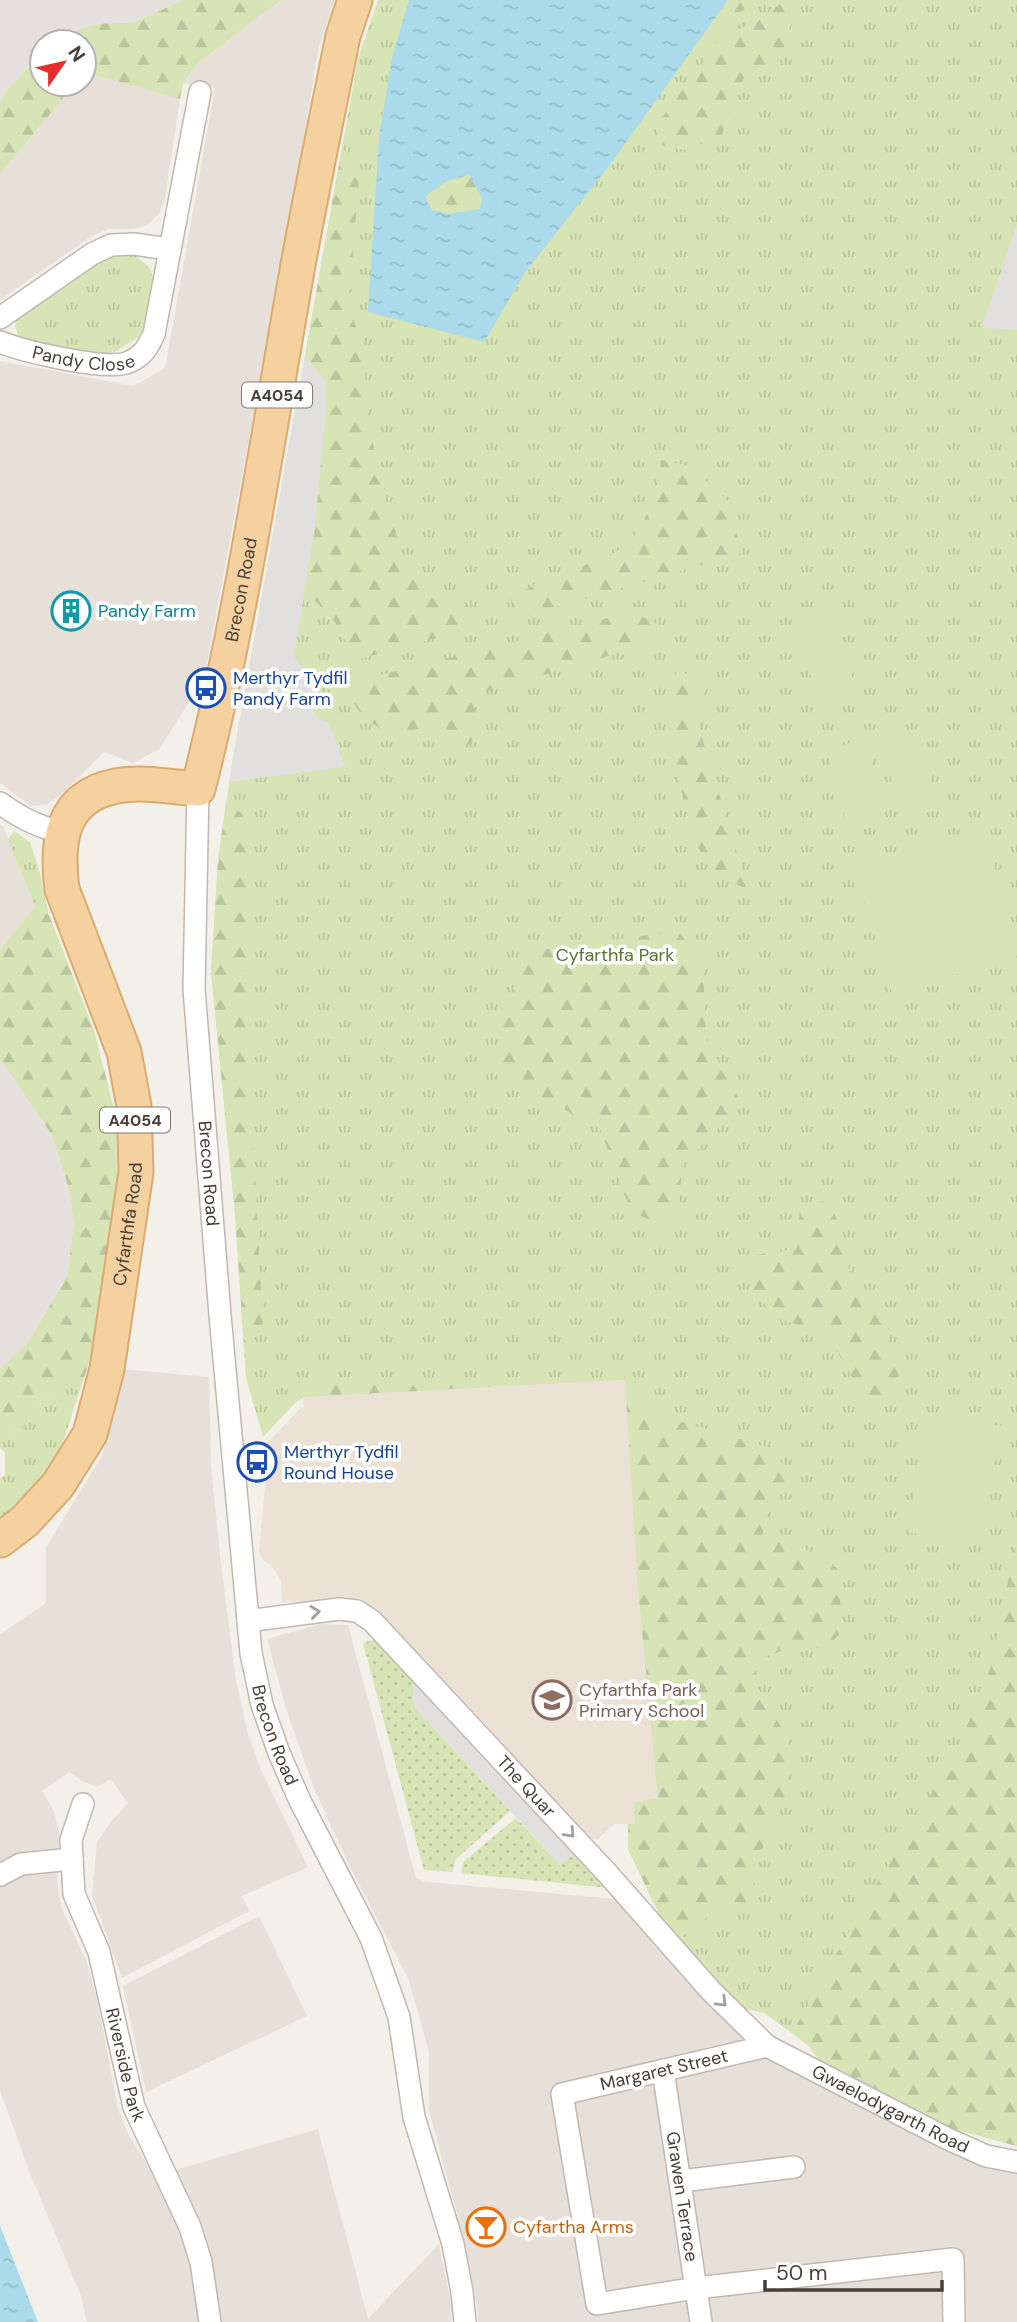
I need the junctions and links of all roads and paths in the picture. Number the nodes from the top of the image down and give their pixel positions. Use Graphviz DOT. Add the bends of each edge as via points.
graph roads {
  1 [pos="355,0"];
  2 [pos="200,92"];
  3 [pos="169,249"];
  4 [pos="0,318"];
  5 [pos="0,342"];
  6 [pos="198,789"];
  7 [pos="0,803"];
  8 [pos="63,832"];
  9 [pos="0,1540"];
  10 [pos="248,1621"];
  11 [pos="83,1804"];
  12 [pos="72,1859"];
  13 [pos="0,1875"];
  14 [pos="767,2046"];
  15 [pos="663,2070"];
  16 [pos="1017,2162"];
  17 [pos="794,2167"];
  18 [pos="681,2181"];
  19 [pos="696,2288"];
  20 [pos="210,2322"];
  21 [pos="465,2322"];
  22 [pos="701,2322"];
  23 [pos="954,2322"];
  1 -- 6 [label="main road, Brecon Road / A4054" via="343,36 223,687"];
  2 -- 3 [label="street, Pandy Close"];
  3 -- 4 [label="street" via="111,245"];
  3 -- 5 [label="street, Pandy Close" via="154,334 145,352 128,363 110,366"];
  6 -- 8 [label="main road, Cyfarthfa Road / A4054" via="114,786 90,796 67,816"];
  6 -- 10 [label="street, Brecon Road" via="194,989"];
  7 -- 8 [label="street" via="30,821"];
  8 -- 9 [label="main road, Cyfarthfa Road / A4054" via="58,861 62,889 124,1052 134,1105 136,1172 107,1369 90,1434 58,1486"];
  10 -- 14 [label="street, The Quar, one-way" via="339,1609 357,1611 372,1621 711,1991"];
  10 -- 21 [label="street, Brecon Road" via="262,1705 279,1753 371,1938 399,2017 414,2117 453,2244"];
  11 -- 12 [label="street, Riverside Park" via="71,1840"];
  12 -- 13 [label="street" via="21,1864"];
  12 -- 20 [label="street, Riverside Park" via="74,1894 99,1952 134,2107 191,2227"];
  14 -- 15 [label="street, Margaret Street"];
  14 -- 16 [label="street, Gwaelodygarth Road" via="946,2138"];
  15 -- 18 [label="street, Grawen Terrace"];
  15 -- 19 [label="street, Margaret Street" via="562,2094 597,2304"];
  17 -- 18 [label="street"];
  18 -- 19 [label="street, Grawen Terrace"];
  19 -- 22 [label="street, Grawen Terrace"];
  19 -- 23 [label="street" via="953,2259"];
}
